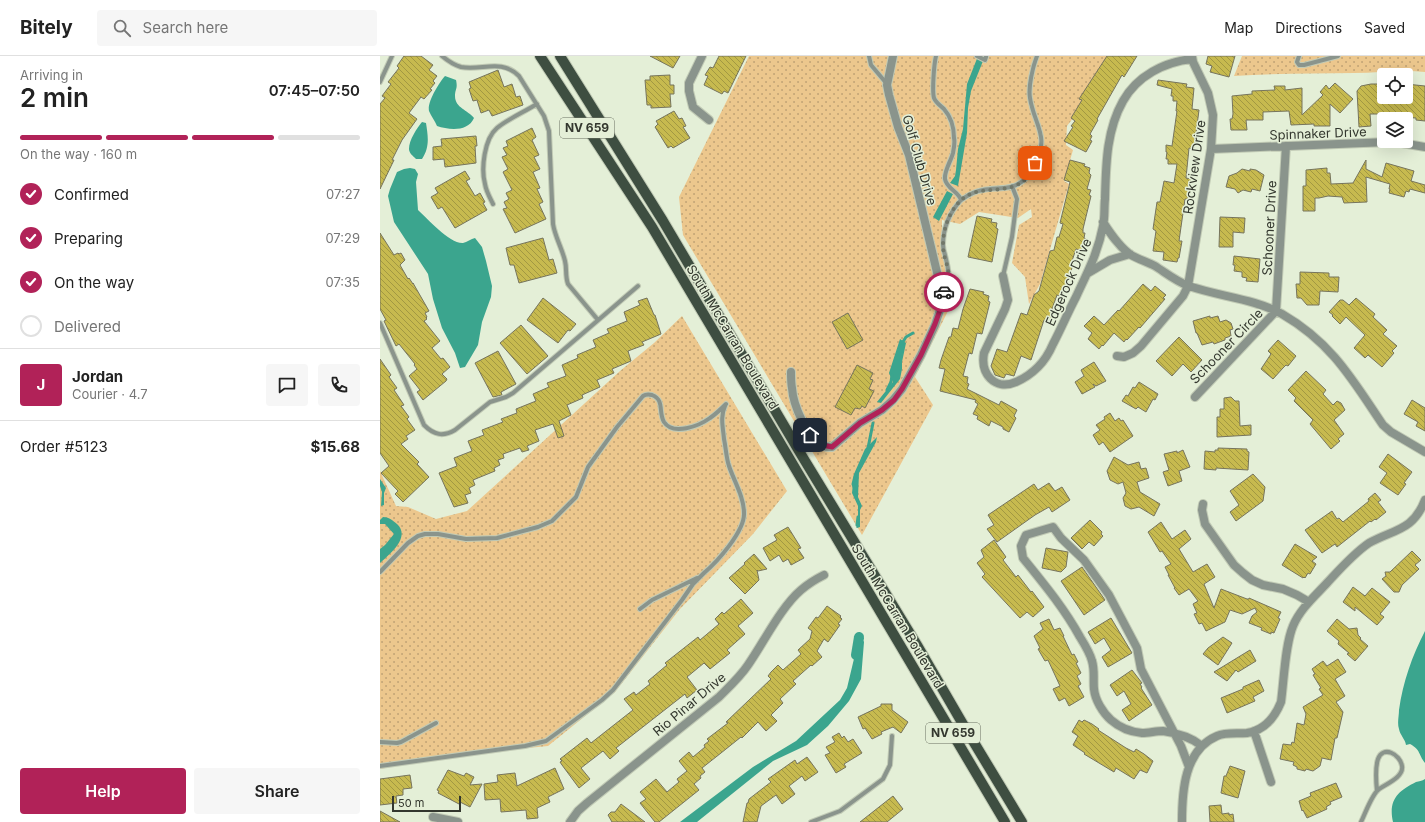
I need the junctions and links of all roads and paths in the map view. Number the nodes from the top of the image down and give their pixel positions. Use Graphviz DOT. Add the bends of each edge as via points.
graph roads {
  1 [pos="392,56"];
  2 [pos="442,56"];
  3 [pos="540,56"];
  4 [pos="560,56"];
  5 [pos="702,56"];
  6 [pos="869,56"];
  7 [pos="893,56"];
  8 [pos="936,56"];
  9 [pos="977,56"];
  10 [pos="982,56"];
  11 [pos="1037,56"];
  12 [pos="1299,56"];
  13 [pos="1338,56"];
  14 [pos="1192,58"];
  15 [pos="380,82"];
  16 [pos="887,85"];
  17 [pos="537,104"];
  18 [pos="709,120"];
  19 [pos="1286,146"];
  20 [pos="1425,147"];
  21 [pos="1211,149"];
  22 [pos="1012,186"];
  23 [pos="961,200"];
  24 [pos="493,204"];
  25 [pos="1104,222"];
  26 [pos="1130,254"];
  27 [pos="1086,274"];
  28 [pos="1003,276"];
  29 [pos="638,286"];
  30 [pos="1188,286"];
  31 [pos="941,297"];
  32 [pos="1276,311"];
  33 [pos="598,320"];
  34 [pos="380,323"];
  35 [pos="1117,356"];
  36 [pos="791,372"];
  37 [pos="1194,397"];
  38 [pos="1425,452"];
  39 [pos="1425,500"];
  40 [pos="1203,504"];
  41 [pos="380,572"];
  42 [pos="705,572"];
  43 [pos="824,575"];
  44 [pos="1309,602"];
  45 [pos="640,609"];
  46 [pos="436,723"];
  47 [pos="1254,731"];
  48 [pos="1173,734"];
  49 [pos="892,736"];
  50 [pos="380,742"];
  51 [pos="1202,746"];
  52 [pos="380,766"];
  53 [pos="1189,767"];
  54 [pos="1272,782"];
  55 [pos="1377,791"];
  56 [pos="433,817"];
  57 [pos="458,822"];
  58 [pos="570,822"];
  59 [pos="811,822"];
  60 [pos="1005,822"];
  61 [pos="1022,822"];
  62 [pos="1182,822"];
  63 [pos="1361,822"];
  1 -- 15 [label="lane"];
  2 -- 17 [label="lane" via="459,67 507,67 519,76"];
  3 -- 60 [label="main road, South McCarran Boulevard / NV 659" via="656,234"];
  4 -- 61 [label="main road, South McCarran Boulevard / NV 659" via="663,221"];
  5 -- 18 [label="street" via="688,83 693,107"];
  6 -- 16 [label="lane" via="871,65"];
  7 -- 16 [label="street, Golf Club Drive"];
  8 -- 23 [label="lane" via="934,100 949,116 954,138 953,153 945,178 948,185 960,195"];
  9 -- 10 [label="lane" via="985,60 986,57"];
  11 -- 22 [label="lane" via="1030,96 1042,137 1042,146 1027,178"];
  12 -- 13 [label="lane" via="1299,65"];
  14 -- 21 [label="street, Rockview Drive" via="1211,102"];
  14 -- 25 [label="street, Edgerock Drive" via="1152,71 1132,87 1123,101 1108,149"];
  16 -- 31 [label="street, Golf Club Drive" via="910,162"];
  17 -- 24 [label="lane" via="497,128 487,142 484,176"];
  17 -- 33 [label="lane" via="549,131 553,224 565,263 566,278 568,284"];
  19 -- 20 [label="street, Spinnaker Drive" via="1388,142"];
  19 -- 21 [label="street, Spinnaker Drive"];
  19 -- 32 [label="street, Schooner Drive"];
  21 -- 30 [label="street, Rockview Drive"];
  22 -- 23 [label="lane" via="984,190"];
  22 -- 28 [label="lane" via="1017,199"];
  23 -- 31 [label="lane" via="949,217 946,227 943,246 950,274 948,285"];
  25 -- 26 [label="street"];
  25 -- 27 [label="street, Edgerock Drive" via="1096,254"];
  26 -- 27 [label="street" via="1110,260"];
  26 -- 30 [label="street"];
  27 -- 28 [label="street, Edgerock Drive" via="1053,345 1039,366 1015,382 1004,384 986,374 983,361 984,353 1006,309 1008,300"];
  29 -- 33 [label="lane"];
  30 -- 32 [label="street" via="1238,297"];
  30 -- 35 [label="street" via="1184,296 1141,346 1124,357"];
  31 -- 36 [label="street, Golf Club Drive" via="935,324 902,389 882,410 860,423 832,447 816,442 810,435 796,408"];
  32 -- 37 [label="street, Schooner Circle"];
  32 -- 38 [label="street" via="1300,325 1333,354 1383,425"];
  33 -- 34 [label="lane" via="513,393 490,402 455,430 442,435 435,434 424,425"];
  39 -- 44 [label="street" via="1416,517 1408,525 1359,550"];
  40 -- 44 [label="street" via="1205,524 1234,565 1252,580 1283,589"];
  41 -- 42 [label="lane" via="418,536 438,534 470,539 497,538 552,521 576,497 594,457 638,400 646,394 655,396 660,402 665,423 681,429 710,419 726,404 722,413 726,452 743,504 744,520 736,536"];
  42 -- 45 [label="lane"];
  42 -- 52 [label="lane" via="612,690 546,741"];
  43 -- 58 [label="street, Rio Pinar Drive" via="800,590 789,602 747,666 719,697 587,803"];
  44 -- 47 [label="street" via="1293,626 1278,711 1263,727"];
  46 -- 50 [label="lane" via="401,742"];
  47 -- 51 [label="street" via="1218,736"];
  47 -- 54 [label="street"];
  48 -- 48 [label="street" via="1165,731 1142,733 1126,729 1117,725 1103,712 1094,690 1094,670 1089,652 1068,614 1023,558 1021,546 1026,535 1053,527 1092,571 1109,595 1137,648 1141,669"];
  48 -- 51 [label="street" via="1189,737"];
  48 -- 53 [label="street"];
  49 -- 59 [label="lane" via="890,765 883,779 840,811"];
  51 -- 53 [label="street"];
  53 -- 62 [label="street"];
  55 -- 55 [label="lane" via="1397,777 1401,771 1398,756 1393,753 1387,752 1378,759"];
  55 -- 63 [label="lane"];
  56 -- 57 [label="street"];
}
